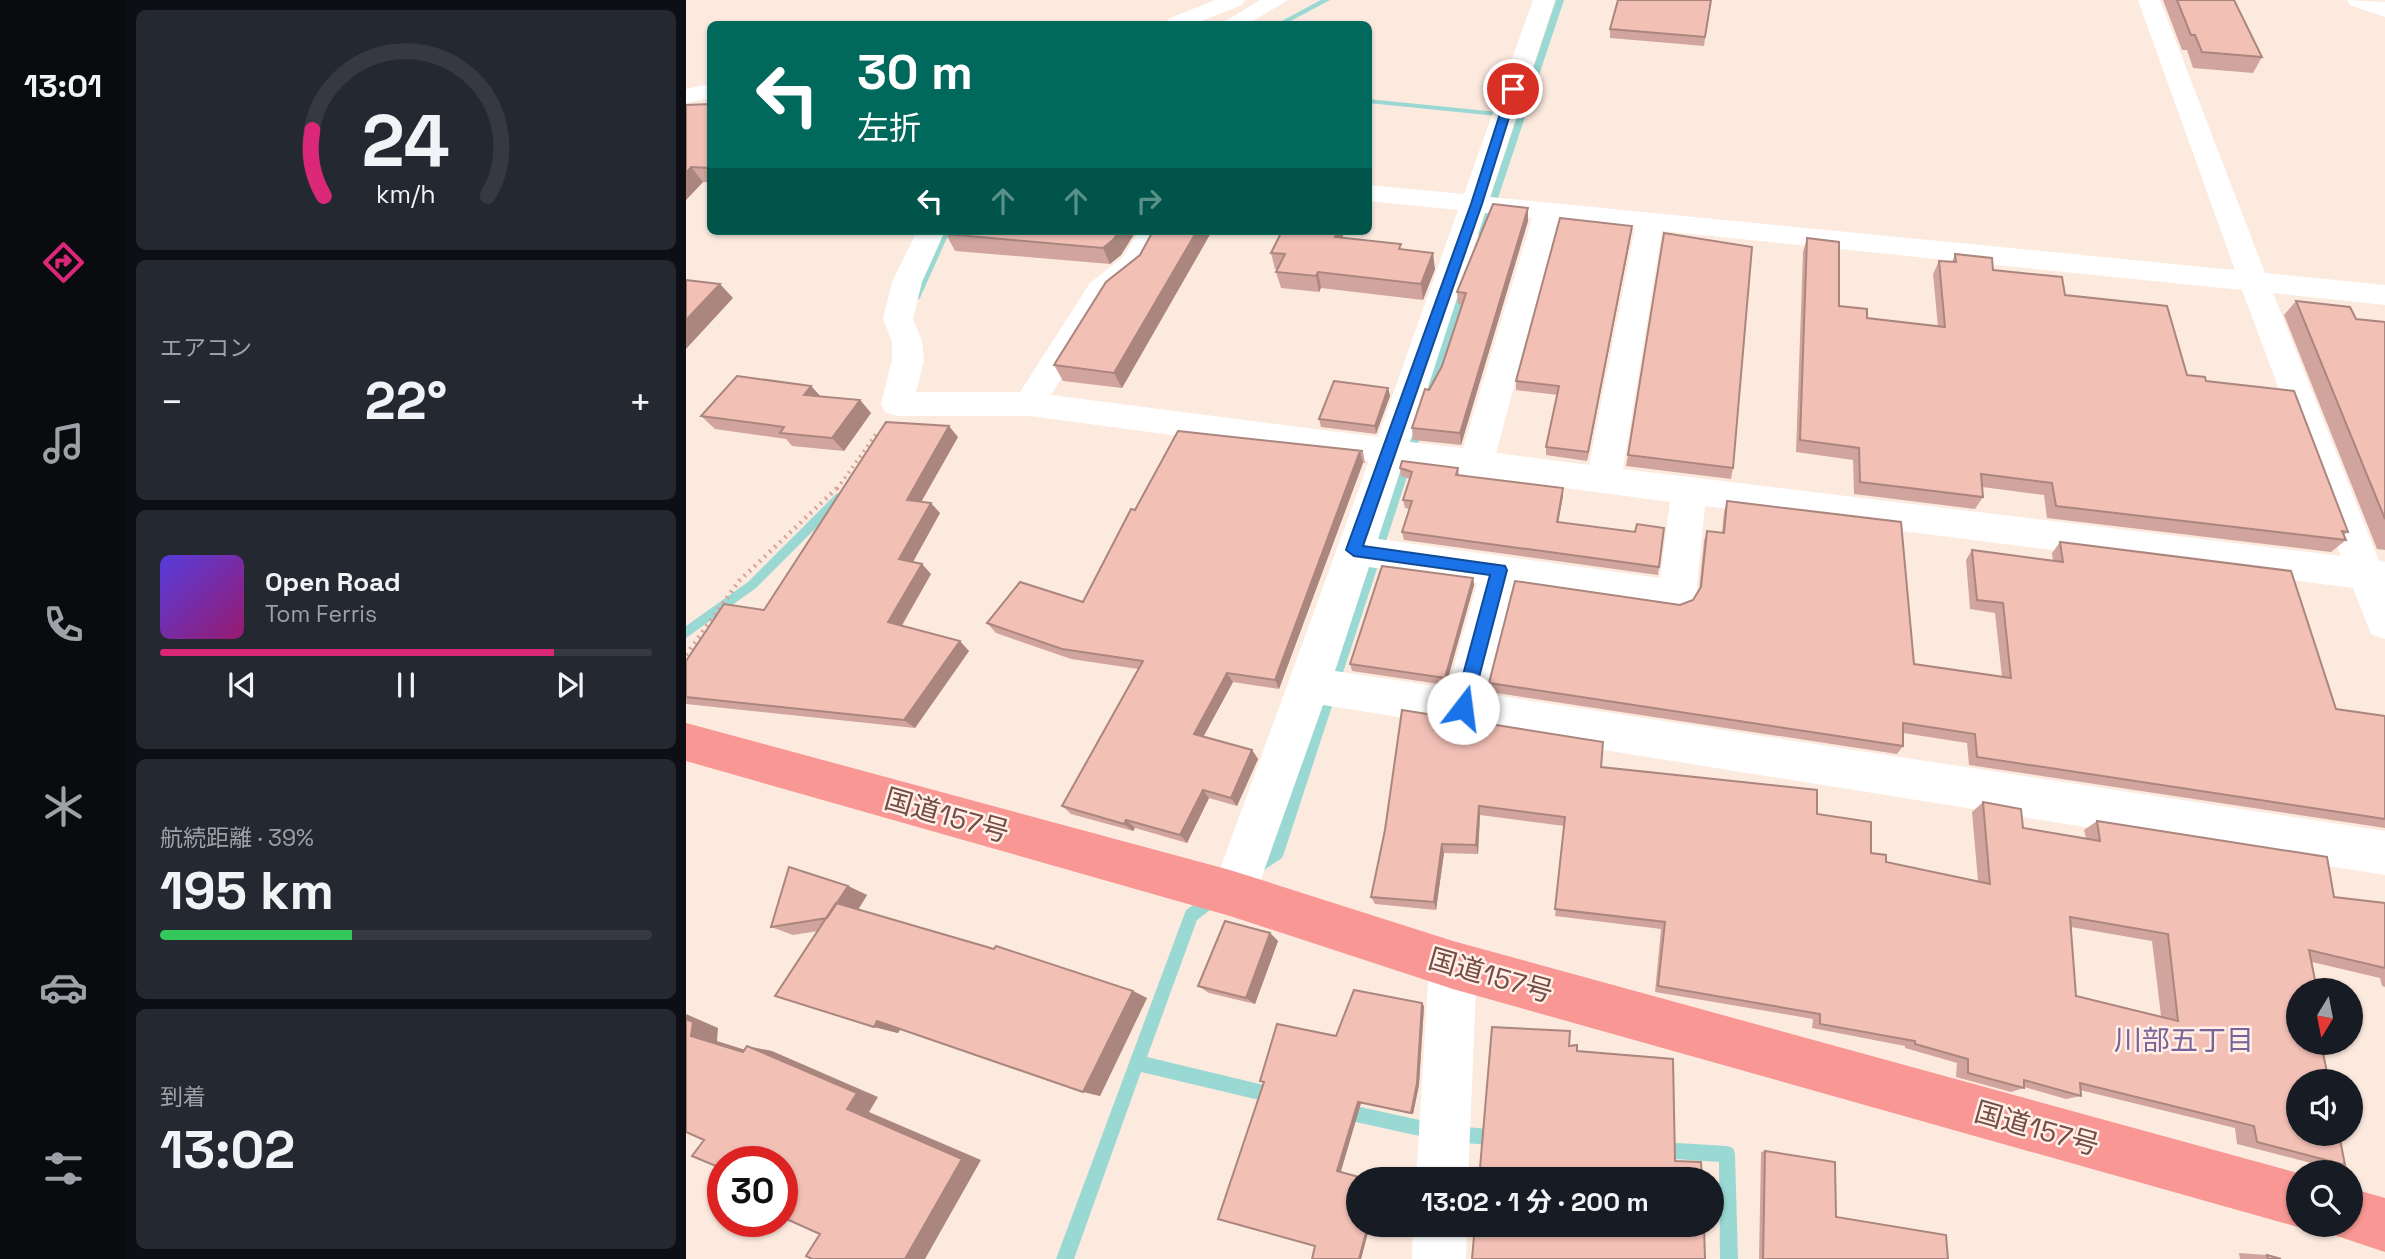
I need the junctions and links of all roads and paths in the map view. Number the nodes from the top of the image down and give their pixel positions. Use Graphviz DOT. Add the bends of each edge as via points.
graph roads {
  1 [pos="1234,0"];
  2 [pos="1277,0"];
  3 [pos="1544,0"];
  4 [pos="2149,0"];
  5 [pos="2358,0"];
  6 [pos="2385,10"];
  7 [pos="1183,21"];
  8 [pos="1238,21"];
  9 [pos="707,92"];
  10 [pos="686,96"];
  11 [pos="1372,193"];
  12 [pos="1476,204"];
  13 [pos="1548,211"];
  14 [pos="1650,221"];
  15 [pos="929,235"];
  16 [pos="1151,235"];
  17 [pos="2253,281"];
  18 [pos="2385,295"];
  19 [pos="897,404"];
  20 [pos="1029,404"];
  21 [pos="1390,450"];
  22 [pos="1476,462"];
  23 [pos="1604,480"];
  24 [pos="1689,491"];
  25 [pos="1354,550"];
  26 [pos="1499,570"];
  27 [pos="2377,576"];
  28 [pos="2385,623"];
  29 [pos="686,656"];
  30 [pos="1310,685"];
  31 [pos="1463,708"];
  32 [pos="686,742"];
  33 [pos="2385,853"];
  34 [pos="1218,890"];
  35 [pos="1452,965"];
  36 [pos="1443,1167"];
  37 [pos="2286,1197"];
  38 [pos="2363,1219"];
  39 [pos="2385,1225"];
  40 [pos="1440,1237"];
  41 [pos="1439,1259"];
  1 -- 7 [label="street"];
  2 -- 8 [label="street"];
  3 -- 12 [label="street"];
  4 -- 17 [label="street"];
  5 -- 6 [label="street"];
  9 -- 10 [label="street"];
  11 -- 12 [label="street"];
  12 -- 13 [label="street"];
  12 -- 21 [label="street"];
  13 -- 14 [label="street"];
  13 -- 22 [label="street"];
  14 -- 17 [label="street"];
  14 -- 23 [label="street"];
  15 -- 19 [label="street" via="907,282 898,320 908,360"];
  16 -- 20 [label="street" via="1134,263 1100,290"];
  17 -- 18 [label="street"];
  17 -- 27 [label="street"];
  19 -- 20 [label="street"];
  19 -- 29 [label="path" via="833,494 739,581"];
  20 -- 21 [label="street"];
  21 -- 22 [label="street"];
  21 -- 25 [label="street"];
  22 -- 23 [label="street"];
  23 -- 24 [label="street"];
  24 -- 26 [label="street" via="1677,596"];
  24 -- 27 [label="street"];
  25 -- 26 [label="street"];
  25 -- 30 [label="street"];
  26 -- 31 [label="street"];
  27 -- 28 [label="street"];
  30 -- 31 [label="street"];
  30 -- 34 [label="street"];
  31 -- 33 [label="street"];
  32 -- 34 [label="highway, 国道157号"];
  34 -- 35 [label="highway, 国道157号"];
  35 -- 36 [label="street"];
  35 -- 37 [label="highway, 国道157号"];
  38 -- 39 [label="highway"];
  40 -- 41 [label="street"];
}
